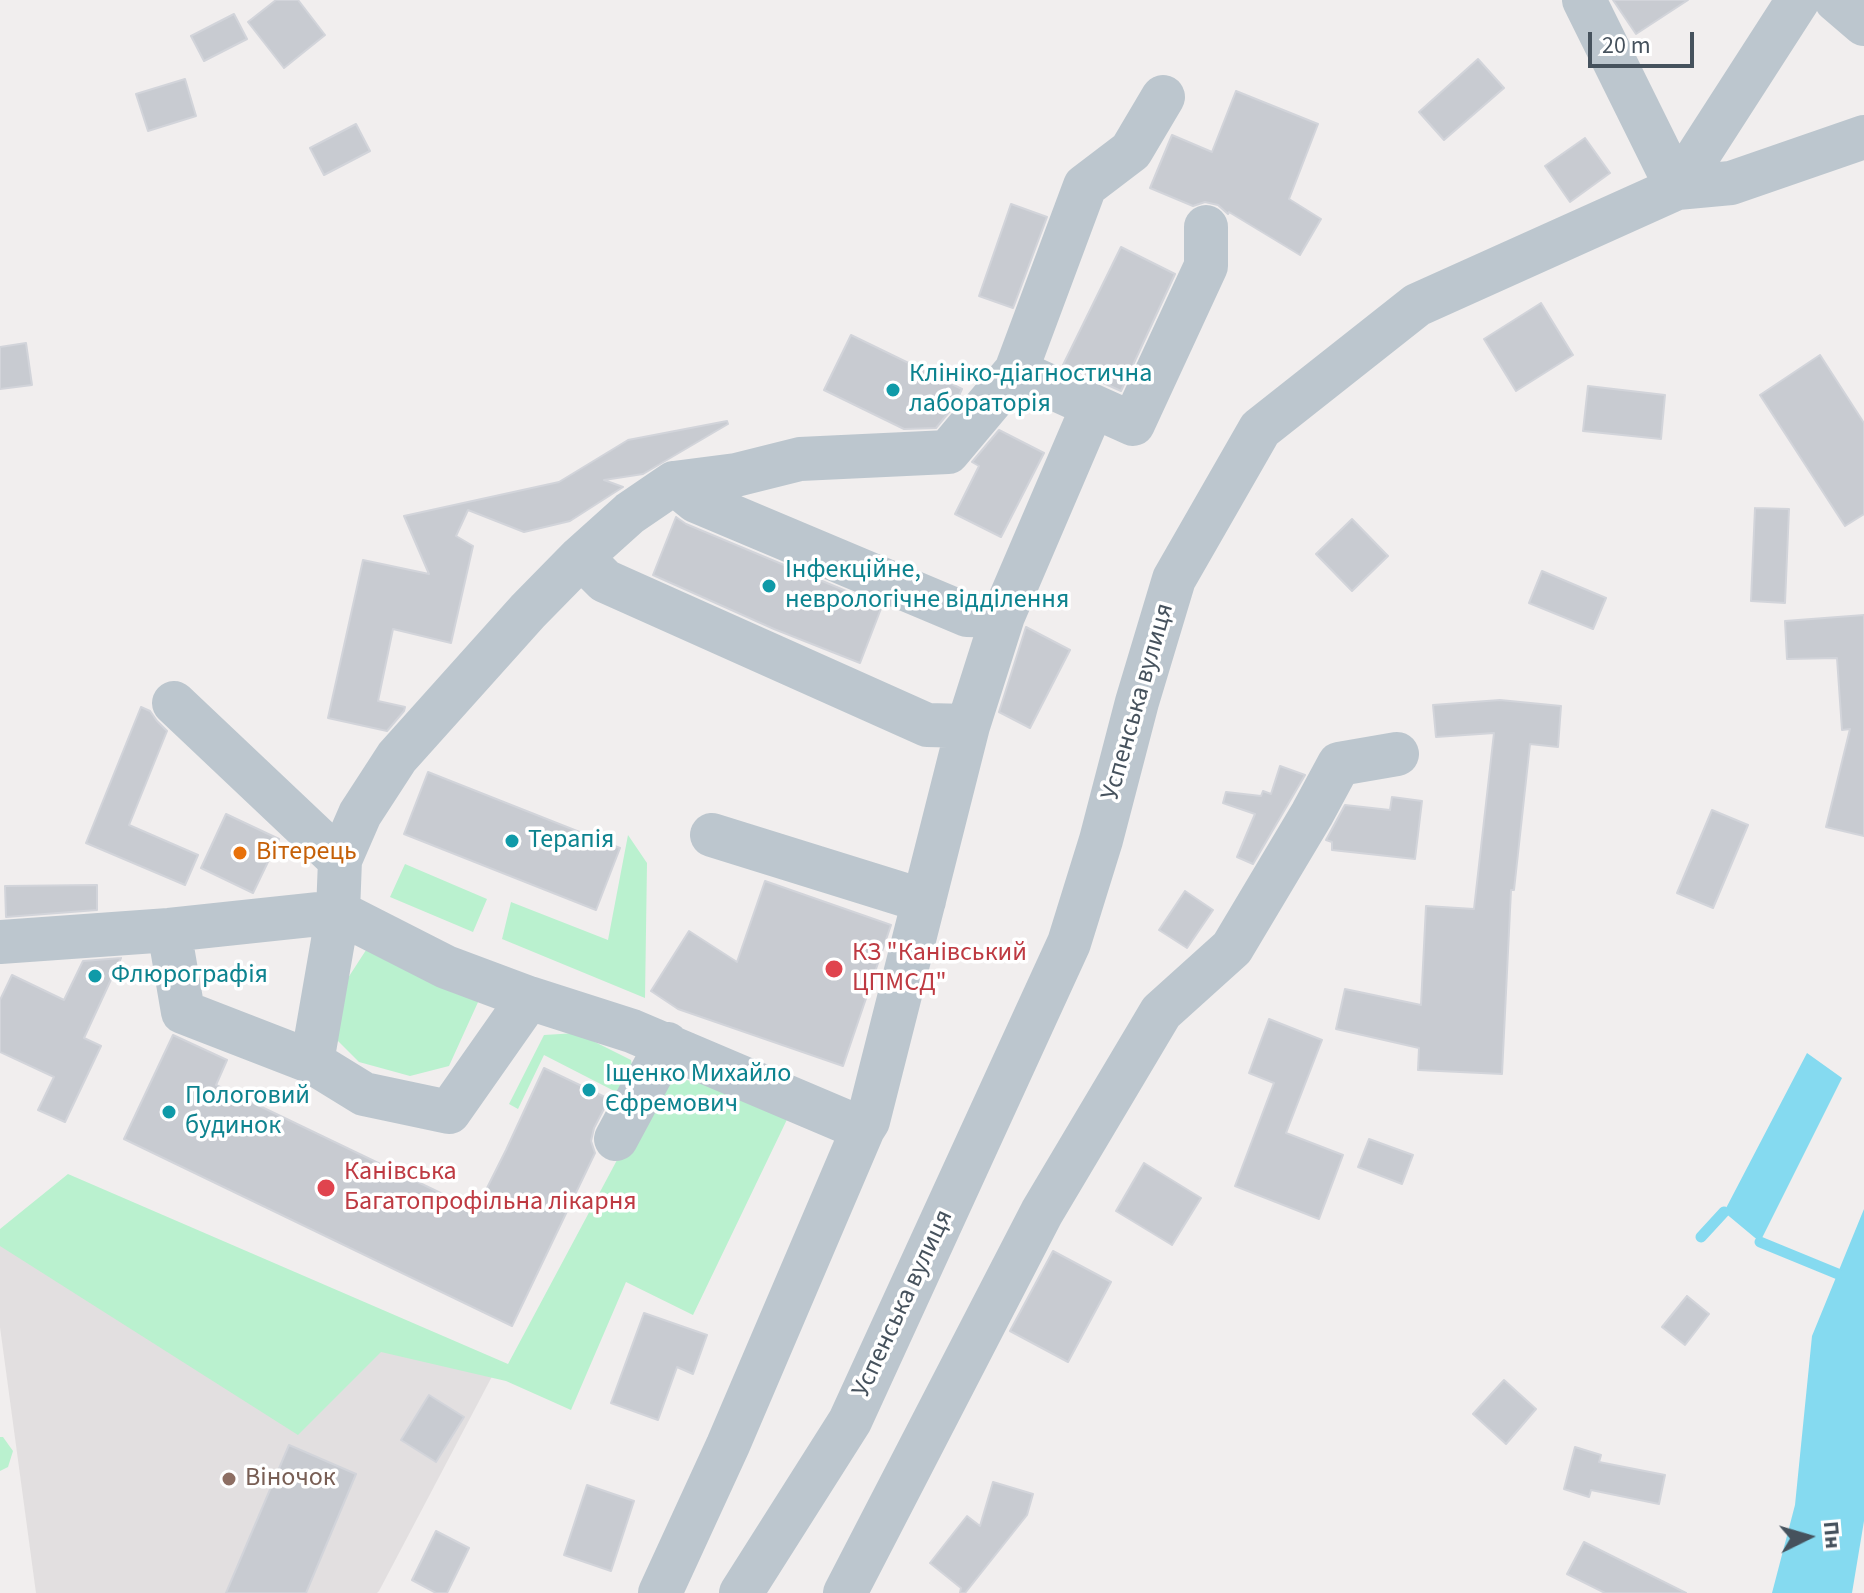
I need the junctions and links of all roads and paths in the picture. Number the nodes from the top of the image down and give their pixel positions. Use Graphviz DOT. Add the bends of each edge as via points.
graph roads {
  1 [pos="1584,0"];
  2 [pos="1798,0"];
  3 [pos="1836,0"];
  4 [pos="1864,24"];
  5 [pos="1163,97"];
  6 [pos="1864,137"];
  7 [pos="1677,188"];
  8 [pos="1206,227"];
  9 [pos="1016,371"];
  10 [pos="1093,406"];
  11 [pos="674,483"];
  12 [pos="581,557"];
  13 [pos="1003,616"];
  14 [pos="174,703"];
  15 [pos="968,726"];
  16 [pos="1397,754"];
  17 [pos="712,835"];
  18 [pos="340,860"];
  19 [pos="924,901"];
  20 [pos="338,912"];
  21 [pos="169,930"];
  22 [pos="0,942"];
  23 [pos="529,998"];
  24 [pos="667,1044"];
  25 [pos="312,1062"];
  26 [pos="863,1129"];
  27 [pos="616,1139"];
  28 [pos="660,1593"];
  29 [pos="741,1593"];
  30 [pos="845,1593"];
  1 -- 7 [label="street"];
  2 -- 7 [label="street"];
  3 -- 4 [label="street"];
  5 -- 9 [label="street" via="1131,151 1085,186"];
  6 -- 7 [label="street, Успенська вулиця" via="1731,183"];
  7 -- 29 [label="street, Успенська вулиця" via="1417,305 1260,429 1174,579 1069,943 850,1421"];
  8 -- 10 [label="street" via="1206,266 1133,424"];
  9 -- 10 [label="street"];
  9 -- 11 [label="street" via="948,452 800,459"];
  10 -- 13 [label="street"];
  11 -- 12 [label="street"];
  11 -- 13 [label="street" via="696,501 967,615"];
  12 -- 15 [label="street" via="605,581 927,725"];
  12 -- 18 [label="street" via="397,757 360,814"];
  13 -- 15 [label="street"];
  14 -- 18 [label="street"];
  15 -- 19 [label="street"];
  16 -- 30 [label="street" via="1339,764 1232,948 1161,1012 1042,1212"];
  17 -- 19 [label="street"];
  18 -- 20 [label="street"];
  19 -- 26 [label="street"];
  20 -- 21 [label="street"];
  20 -- 23 [label="street" via="446,967"];
  20 -- 25 [label="street"];
  21 -- 22 [label="street"];
  21 -- 25 [label="street" via="183,1012"];
  23 -- 24 [label="street"];
  23 -- 25 [label="street" via="449,1112 364,1094"];
  24 -- 26 [label="street"];
  24 -- 27 [label="street"];
  26 -- 28 [label="street"];
}
